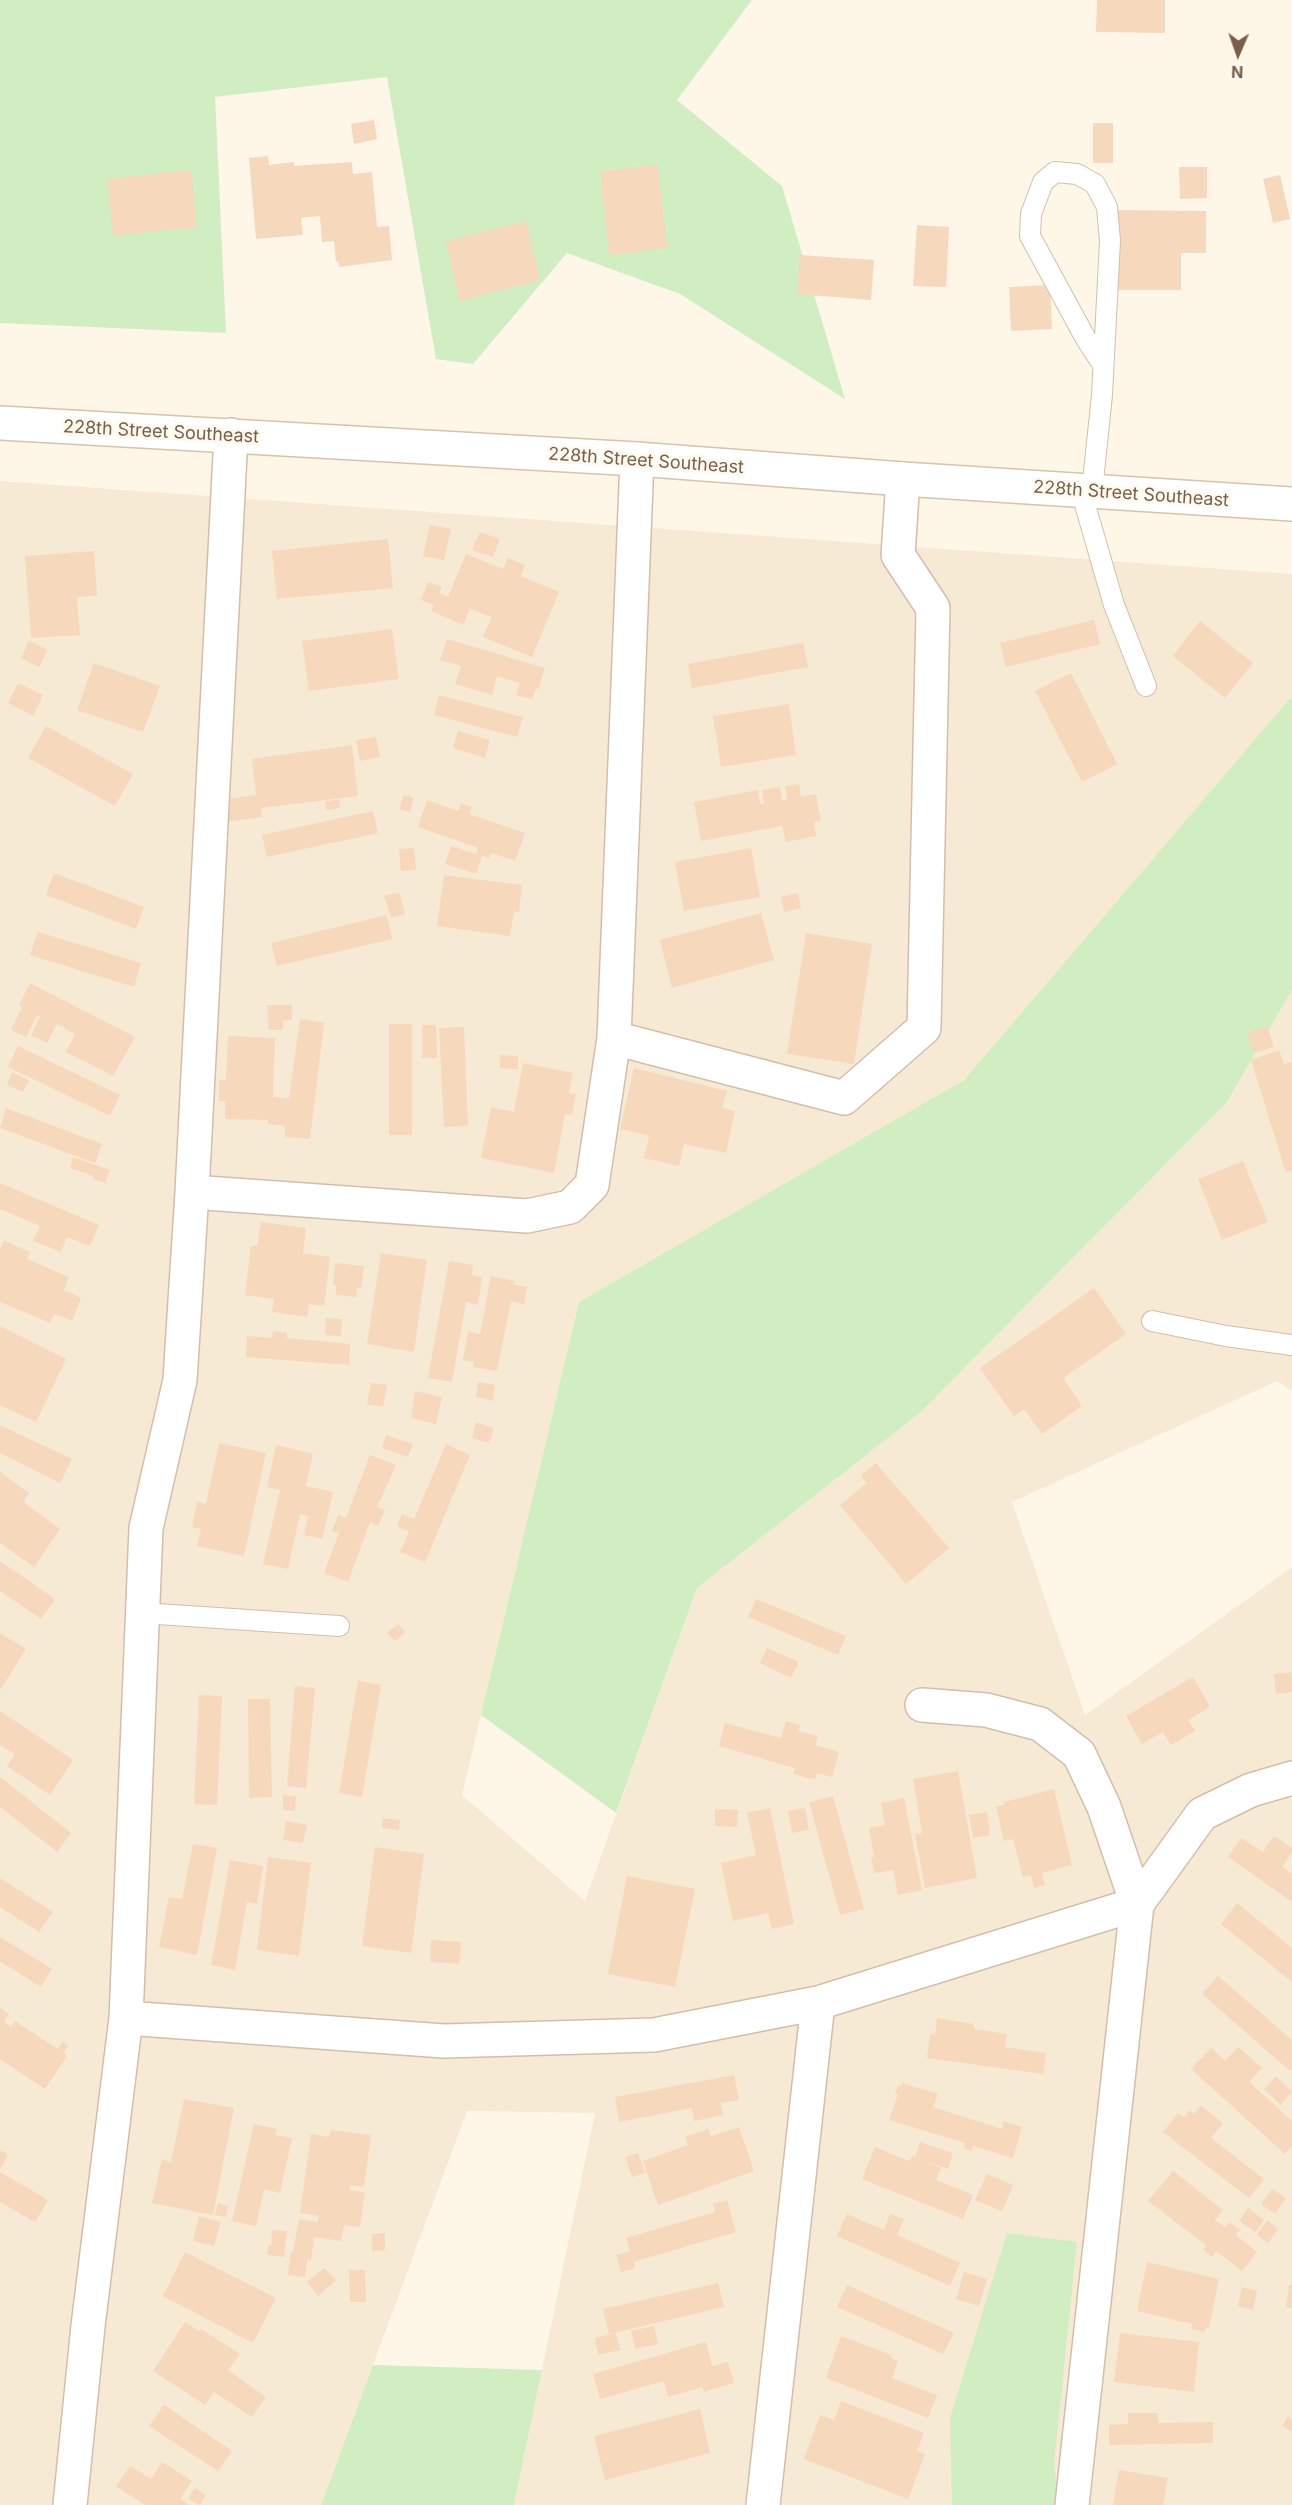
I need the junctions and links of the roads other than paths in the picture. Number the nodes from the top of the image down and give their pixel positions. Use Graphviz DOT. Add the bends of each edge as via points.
graph roads {
  1 [pos="1103,365"];
  2 [pos="0,423"];
  3 [pos="231,435"];
  4 [pos="637,459"];
  5 [pos="903,479"];
  6 [pos="1087,491"];
  7 [pos="1292,504"];
  8 [pos="1146,686"];
  9 [pos="614,1038"];
  10 [pos="192,1192"];
  11 [pos="1152,1321"];
  12 [pos="1292,1345"];
  13 [pos="142,1613"];
  14 [pos="339,1626"];
  15 [pos="922,1706"];
  16 [pos="1292,1778"];
  17 [pos="1137,1904"];
  18 [pos="818,2003"];
  19 [pos="126,2018"];
  20 [pos="70,2505"];
  21 [pos="763,2505"];
  22 [pos="1072,2505"];
  1 -- 1 [label="lane" via="1110,241 1107,207 1095,184 1077,174 1055,172 1043,182 1031,214 1030,236"];
  1 -- 6 [label="lane"];
  2 -- 3 [label="street, 228th Street Southeast"];
  3 -- 4 [label="street, 228th Street Southeast"];
  3 -- 10 [label="street"];
  4 -- 5 [label="street, 228th Street Southeast"];
  4 -- 9 [label="street"];
  5 -- 6 [label="street, 228th Street Southeast"];
  5 -- 9 [label="street" via="898,555 933,608 924,1028 844,1098"];
  6 -- 7 [label="street, 228th Street Southeast"];
  6 -- 8 [label="lane" via="1114,605"];
  9 -- 10 [label="street" via="592,1185 570,1207 527,1216"];
  10 -- 13 [label="street" via="180,1380 146,1528"];
  11 -- 12 [label="lane"];
  13 -- 14 [label="lane"];
  13 -- 19 [label="street"];
  15 -- 17 [label="street" via="987,1710 1040,1724 1079,1754 1104,1806"];
  16 -- 17 [label="street" via="1251,1790 1202,1814"];
  17 -- 18 [label="street"];
  17 -- 22 [label="street"];
  18 -- 19 [label="street" via="654,2035 444,2041"];
  18 -- 21 [label="street"];
  19 -- 20 [label="street"];
}
